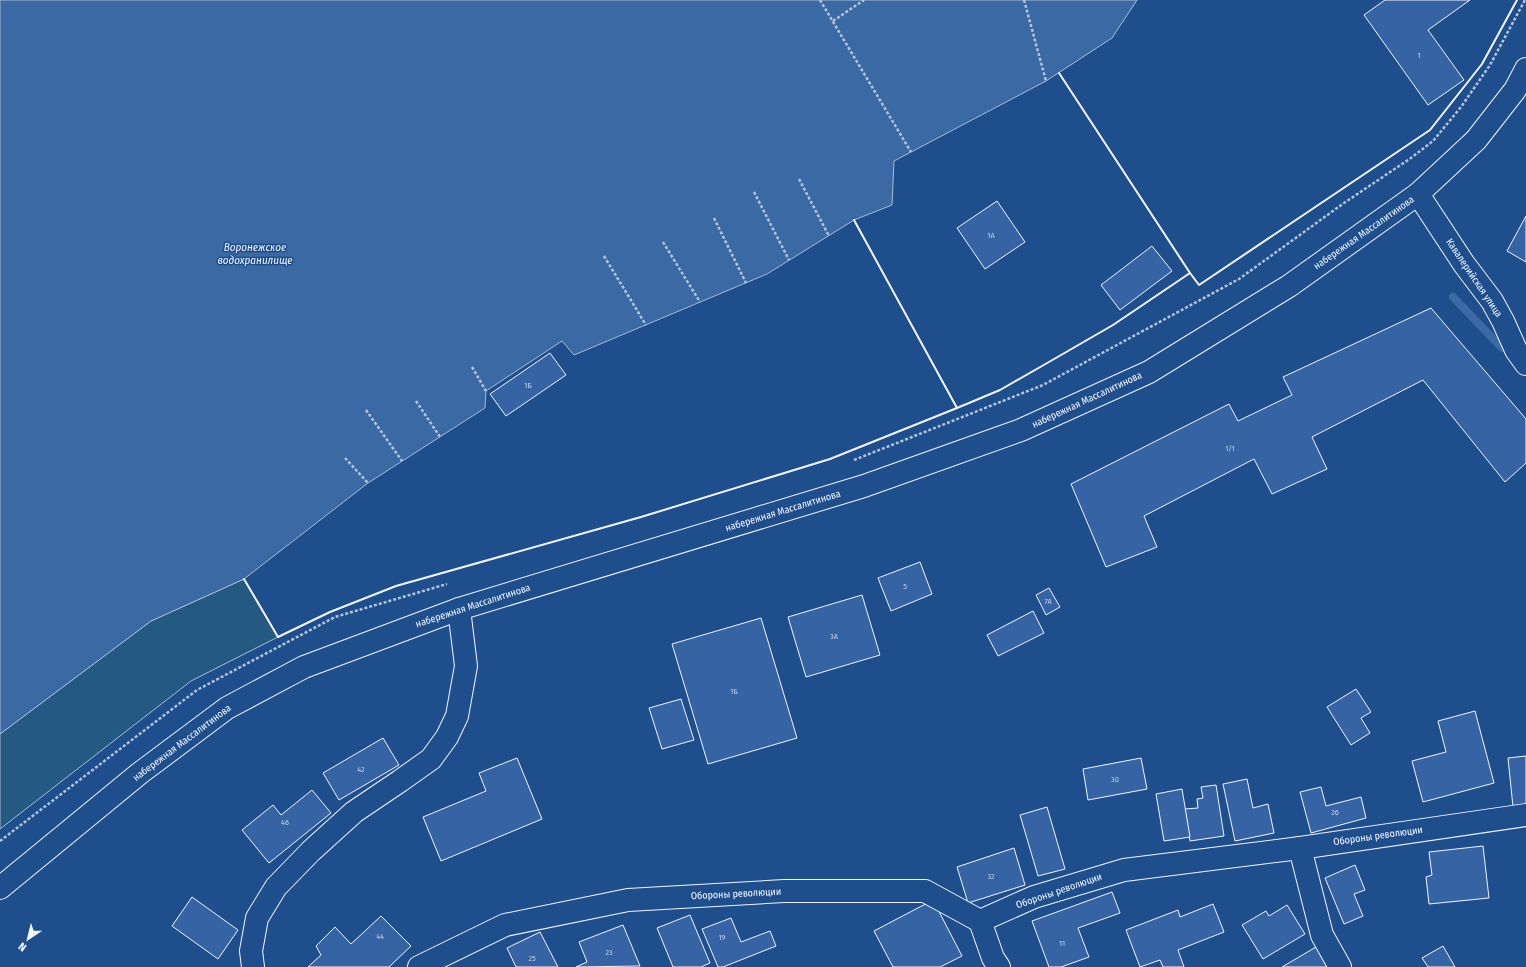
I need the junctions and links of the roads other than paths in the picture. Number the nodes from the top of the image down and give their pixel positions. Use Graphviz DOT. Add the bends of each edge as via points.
graph roads {
  1 [pos="1526,69"];
  2 [pos="1418,194"];
  3 [pos="1526,364"];
  4 [pos="459,609"];
  5 [pos="1526,815"];
  6 [pos="1300,848"];
  7 [pos="0,888"];
  8 [pos="980,921"];
  9 [pos="253,967"];
  10 [pos="419,967"];
  11 [pos="999,967"];
  12 [pos="1340,967"];
  1 -- 2 [label="street, набережная Массалитинова" via="1515,90 1476,140"];
  2 -- 3 [label="street, Кавалерийская улица" via="1492,302 1516,350"];
  2 -- 4 [label="street, набережная Массалитинова" via="1289,286 1149,372 1021,430 864,486"];
  4 -- 7 [label="street, набережная Массалитинова" via="304,667 227,708 140,773"];
  4 -- 9 [label="street" via="466,666 457,716 447,737 431,759 354,812 276,887 257,918 250,951"];
  5 -- 6 [label="street, Обороны революции"];
  6 -- 8 [label="street, Обороны революции" via="1124,870 1034,897"];
  6 -- 12 [label="street" via="1322,935"];
  8 -- 10 [label="street, Обороны революции" via="925,891 784,891 628,900 505,925"];
  8 -- 11 [label="street" via="993,958"];
}
